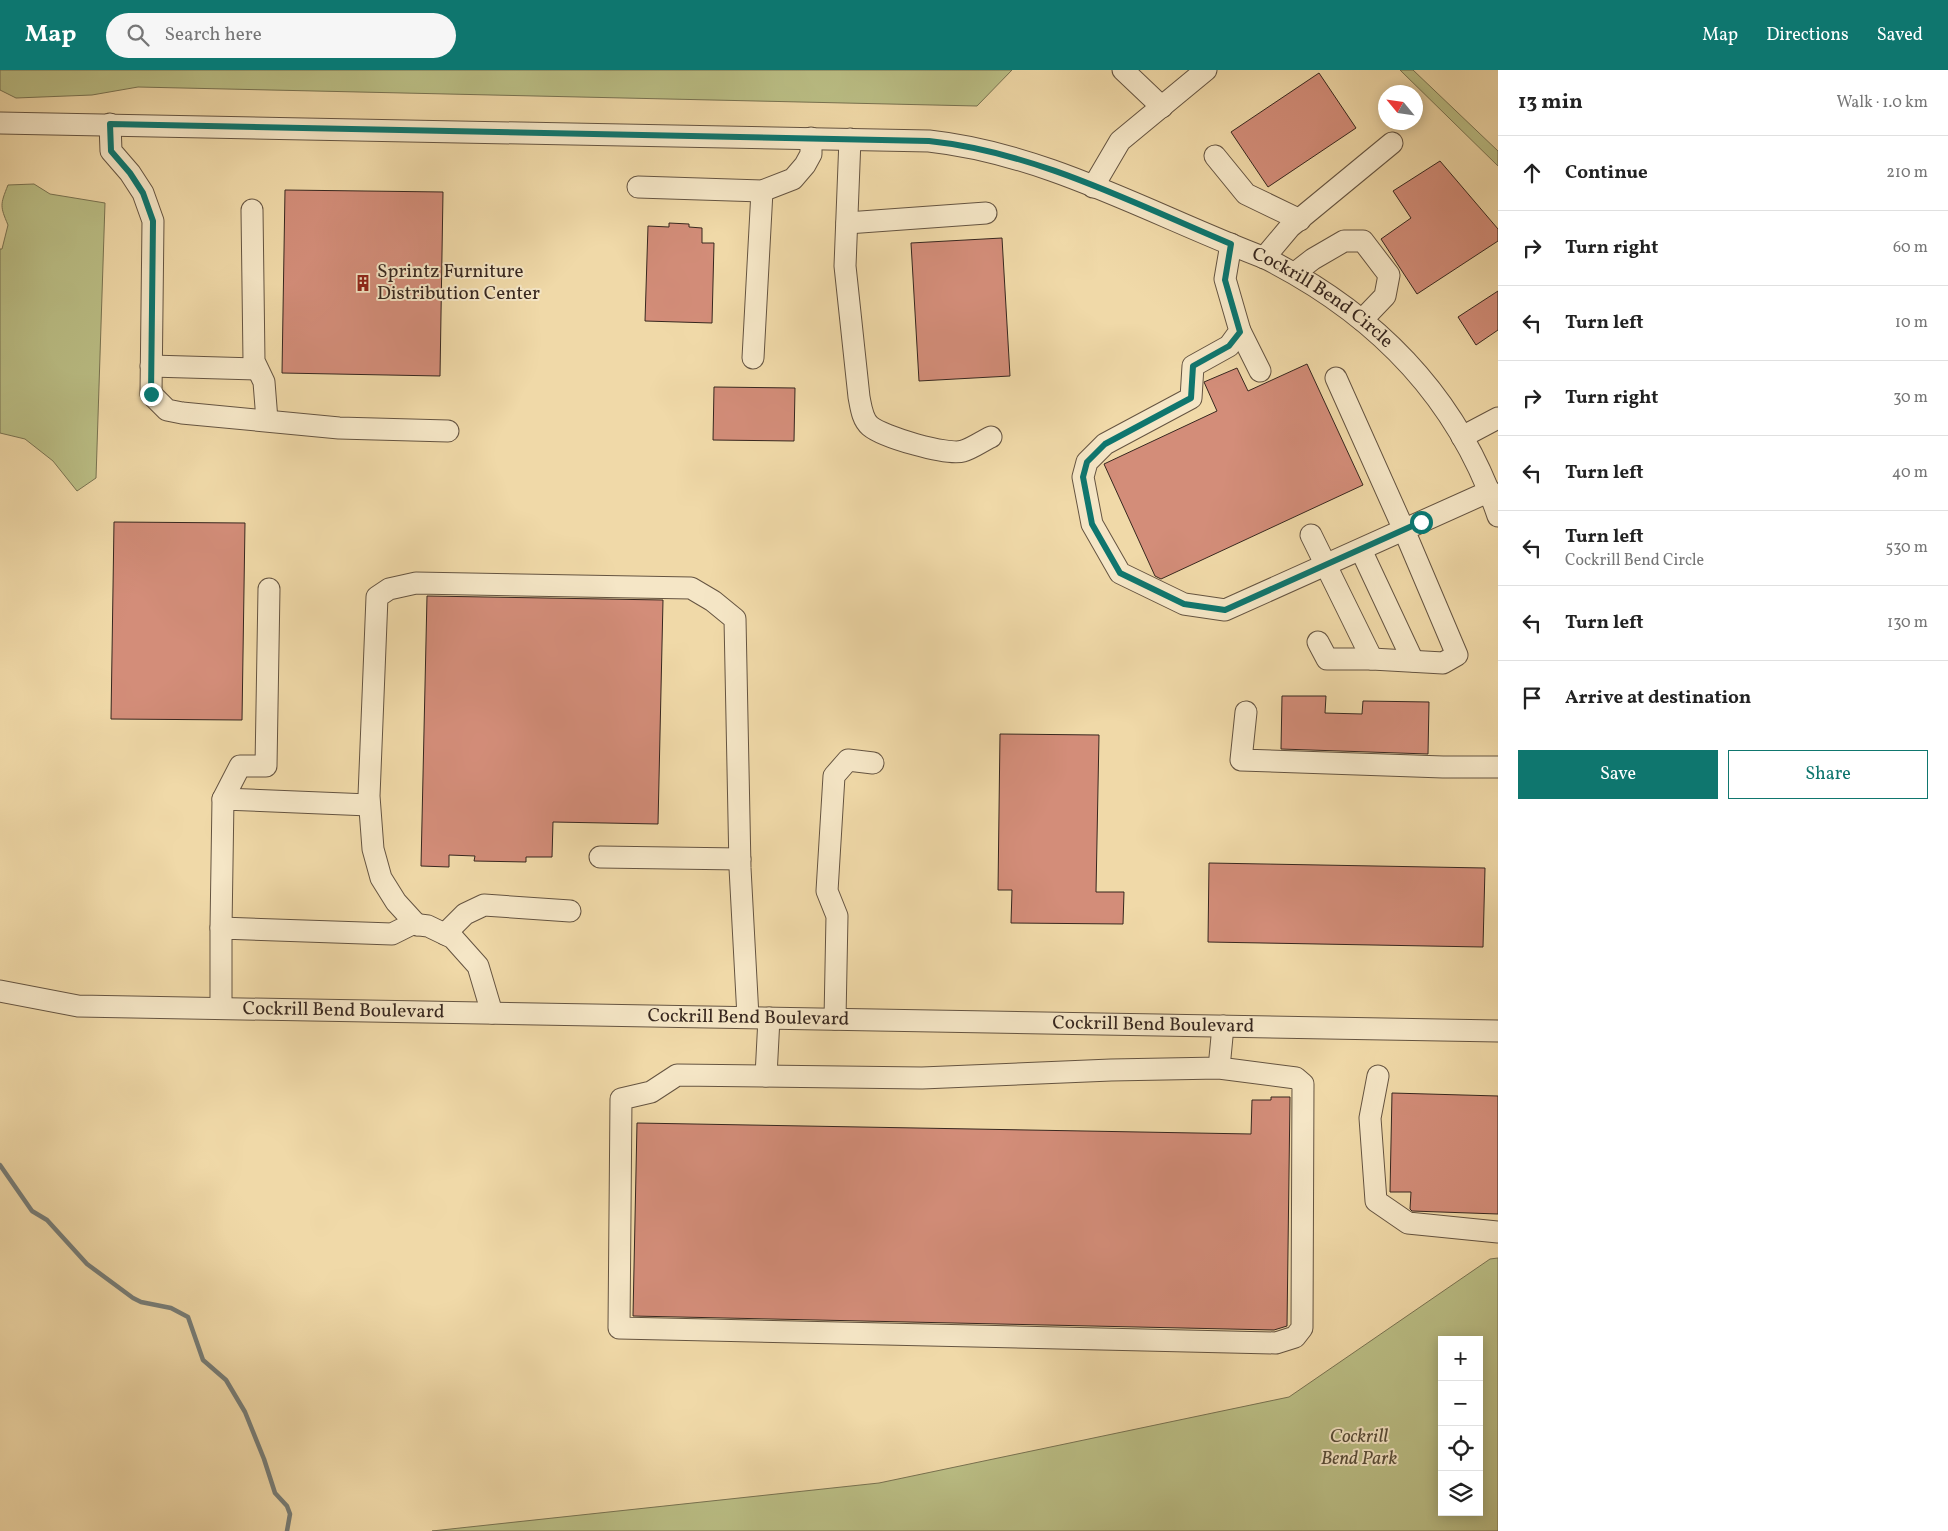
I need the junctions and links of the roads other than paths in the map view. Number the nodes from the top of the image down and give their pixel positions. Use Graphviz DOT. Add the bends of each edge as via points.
graph roads {
  1 [pos="1123,70"];
  2 [pos="1206,70"];
  3 [pos="1162,107"];
  4 [pos="0,123"];
  5 [pos="110,124"];
  6 [pos="811,138"];
  7 [pos="850,139"];
  8 [pos="1392,142"];
  9 [pos="1215,156"];
  10 [pos="638,187"];
  11 [pos="1093,187"];
  12 [pos="762,191"];
  13 [pos="252,210"];
  14 [pos="986,213"];
  15 [pos="1300,220"];
  16 [pos="847,223"];
  17 [pos="1231,244"];
  18 [pos="1264,258"];
  19 [pos="1295,273"];
  20 [pos="1362,320"];
  21 [pos="1240,332"];
  22 [pos="753,358"];
  23 [pos="151,366"];
  24 [pos="257,369"];
  25 [pos="1260,371"];
  26 [pos="1336,378"];
  27 [pos="1498,418"];
  28 [pos="267,420"];
  29 [pos="448,431"];
  30 [pos="991,437"];
  31 [pos="1462,437"];
  32 [pos="1490,491"];
  33 [pos="1498,516"];
  34 [pos="1404,530"];
  35 [pos="1312,536"];
  36 [pos="1361,550"];
  37 [pos="1326,566"];
  38 [pos="269,589"];
  39 [pos="1318,642"];
  40 [pos="1372,659"];
  41 [pos="1413,661"];
  42 [pos="1246,712"];
  43 [pos="873,763"];
  44 [pos="1498,767"];
  45 [pos="222,799"];
  46 [pos="369,805"];
  47 [pos="600,856"];
  48 [pos="740,859"];
  49 [pos="570,911"];
  50 [pos="417,924"];
  51 [pos="221,928"];
  52 [pos="445,934"];
  53 [pos="0,991"];
  54 [pos="221,1008"];
  55 [pos="492,1013"];
  56 [pos="748,1017"];
  57 [pos="769,1018"];
  58 [pos="835,1019"];
  59 [pos="1223,1026"];
  60 [pos="1498,1031"];
  61 [pos="1218,1068"];
  62 [pos="766,1076"];
  63 [pos="1378,1076"];
  64 [pos="1498,1232"];
  1 -- 3 [label="street"];
  2 -- 3 [label="street"];
  3 -- 11 [label="street" via="1120,141"];
  4 -- 5 [label="street, Cockrill Bend Circle"];
  5 -- 6 [label="street, Cockrill Bend Circle"];
  5 -- 23 [label="street" via="111,151 143,193 153,221"];
  6 -- 7 [label="street, Cockrill Bend Circle"];
  6 -- 12 [label="street" via="811,154 793,179"];
  7 -- 11 [label="street, Cockrill Bend Circle" via="929,141 979,148 1025,160"];
  7 -- 16 [label="street"];
  8 -- 15 [label="street"];
  9 -- 15 [label="street" via="1246,194"];
  10 -- 12 [label="street"];
  11 -- 17 [label="street, Cockrill Bend Circle"];
  12 -- 22 [label="street"];
  13 -- 24 [label="street" via="254,362"];
  14 -- 16 [label="street"];
  15 -- 18 [label="street"];
  16 -- 30 [label="street" via="846,266 859,397 863,417 869,426 933,450 962,452"];
  17 -- 18 [label="street, Cockrill Bend Circle"];
  17 -- 21 [label="street" via="1225,280"];
  18 -- 19 [label="street, Cockrill Bend Circle"];
  19 -- 20 [label="street, Cockrill Bend Circle"];
  19 -- 20 [label="street" via="1344,241 1363,241 1390,275 1385,296"];
  20 -- 31 [label="street, Cockrill Bend Circle" via="1417,373"];
  21 -- 25 [label="street"];
  21 -- 37 [label="street" via="1229,346 1193,366 1191,398 1105,444 1087,462 1083,477 1092,524 1120,573 1184,604 1225,610"];
  23 -- 24 [label="street"];
  23 -- 28 [label="street" via="151,394 167,410"];
  24 -- 28 [label="street" via="264,382"];
  26 -- 34 [label="street"];
  27 -- 31 [label="street"];
  28 -- 29 [label="street" via="339,428"];
  31 -- 32 [label="street, Cockrill Bend Circle"];
  32 -- 33 [label="street, Cockrill Bend Circle"];
  32 -- 34 [label="street"];
  34 -- 36 [label="street"];
  34 -- 41 [label="street" via="1457,655 1443,663"];
  35 -- 37 [label="street"];
  36 -- 37 [label="street"];
  36 -- 41 [label="street"];
  37 -- 40 [label="street"];
  38 -- 45 [label="street" via="266,766 240,766"];
  39 -- 40 [label="street" via="1327,660"];
  40 -- 41 [label="street"];
  42 -- 44 [label="street" via="1241,760"];
  43 -- 58 [label="street" via="848,760 834,776 827,891 837,916"];
  45 -- 46 [label="street"];
  45 -- 51 [label="street"];
  46 -- 48 [label="street" via="377,598 389,588 416,584 690,588 735,619"];
  46 -- 50 [label="street" via="372,850 381,878 396,902"];
  47 -- 48 [label="street"];
  48 -- 56 [label="street"];
  49 -- 52 [label="street" via="484,905 465,914"];
  50 -- 51 [label="street" via="392,934"];
  50 -- 52 [label="street"];
  51 -- 54 [label="street"];
  52 -- 55 [label="street" via="453,938 478,966"];
  53 -- 54 [label="street, Cockrill Bend Boulevard" via="78,1006"];
  54 -- 55 [label="street, Cockrill Bend Boulevard"];
  55 -- 56 [label="street, Cockrill Bend Boulevard"];
  56 -- 57 [label="street, Cockrill Bend Boulevard"];
  57 -- 58 [label="street, Cockrill Bend Boulevard"];
  57 -- 62 [label="street"];
  58 -- 59 [label="street, Cockrill Bend Boulevard"];
  59 -- 60 [label="street, Cockrill Bend Boulevard"];
  59 -- 61 [label="street"];
  61 -- 62 [label="street" via="922,1078"];
  61 -- 62 [label="street" via="1296,1078 1303,1084 1302,1328 1295,1337 1276,1343 619,1328 621,1099 651,1092 677,1075"];
  63 -- 64 [label="street" via="1370,1118 1376,1201 1408,1223"];
}
